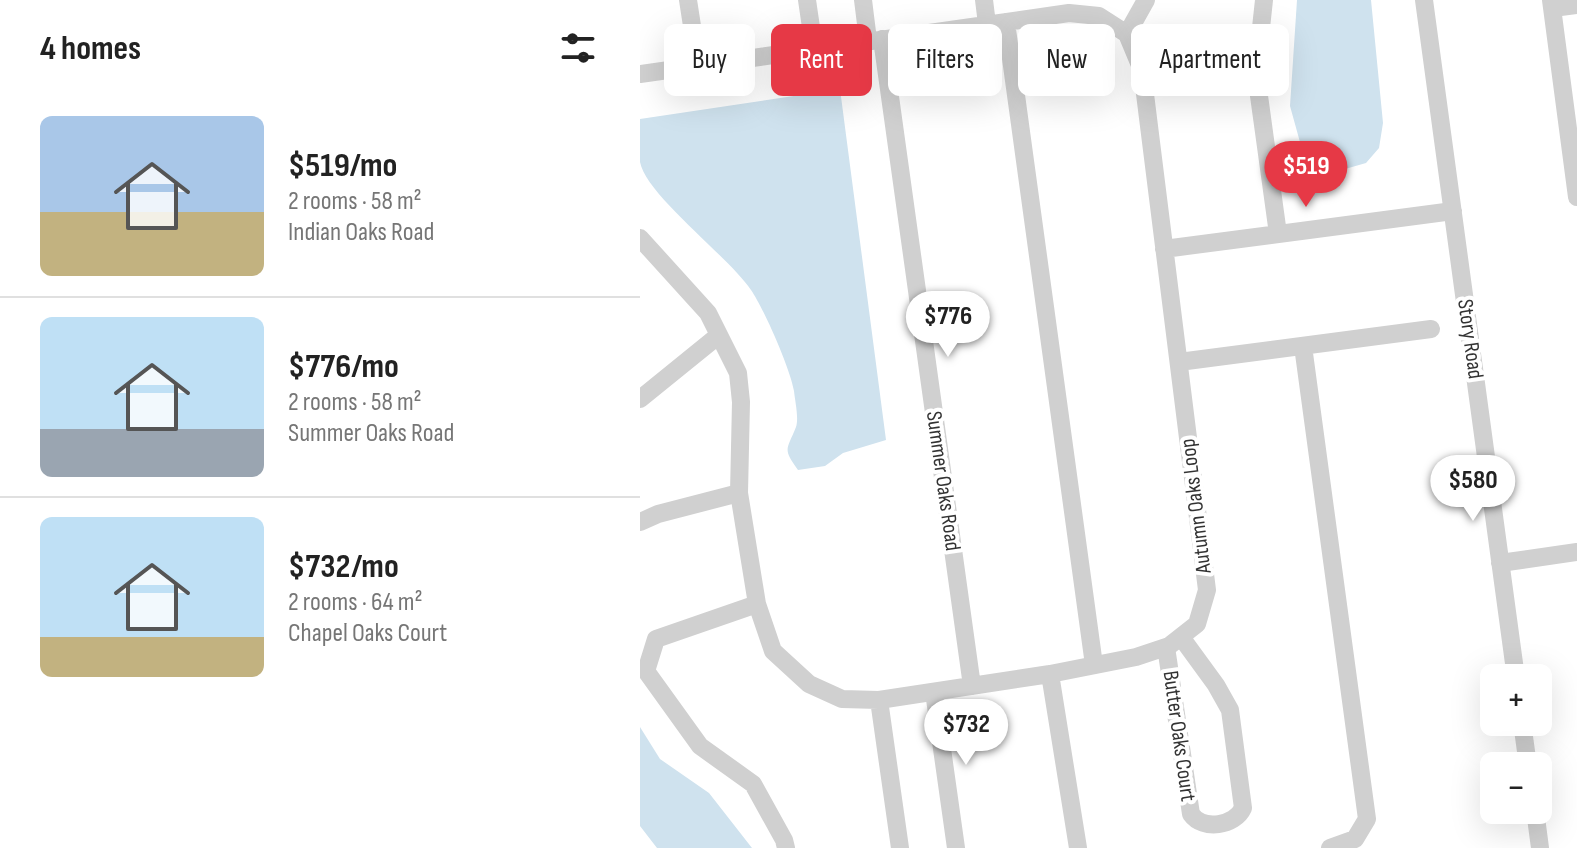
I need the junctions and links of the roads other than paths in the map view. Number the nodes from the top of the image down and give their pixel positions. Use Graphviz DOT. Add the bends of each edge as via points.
graph roads {
  1 [pos="688,0"];
  2 [pos="807,0"];
  3 [pos="863,0"];
  4 [pos="984,0"];
  5 [pos="1146,0"];
  6 [pos="1264,0"];
  7 [pos="1424,0"];
  8 [pos="1552,4"];
  9 [pos="1577,5"];
  10 [pos="1099,8"];
  11 [pos="996,23"];
  12 [pos="692,24"];
  13 [pos="810,24"];
  14 [pos="1127,34"];
  15 [pos="872,39"];
  16 [pos="875,39"];
  17 [pos="664,70"];
  18 [pos="640,74"];
  19 [pos="1577,197"];
  20 [pos="1453,211"];
  21 [pos="1278,234"];
  22 [pos="641,241"];
  23 [pos="1164,249"];
  24 [pos="1431,329"];
  25 [pos="719,335"];
  26 [pos="1303,346"];
  27 [pos="1179,362"];
  28 [pos="640,399"];
  29 [pos="739,493"];
  30 [pos="640,522"];
  31 [pos="1577,552"];
  32 [pos="1500,563"];
  33 [pos="757,604"];
  34 [pos="1174,642"];
  35 [pos="1514,664"];
  36 [pos="1094,665"];
  37 [pos="643,671"];
  38 [pos="1050,674"];
  39 [pos="972,686"];
  40 [pos="934,692"];
  41 [pos="879,700"];
  42 [pos="1537,824"];
  43 [pos="786,848"];
  44 [pos="900,848"];
  45 [pos="956,848"];
  46 [pos="1078,848"];
  47 [pos="1330,848"];
  48 [pos="1540,848"];
  1 -- 12 [label="street"];
  2 -- 13 [label="street"];
  3 -- 16 [label="street, Summer Oaks Road"];
  4 -- 11 [label="street"];
  5 -- 14 [label="street"];
  6 -- 21 [label="street" via="1256,74"];
  7 -- 20 [label="street, Story Road"];
  8 -- 9 [label="street"];
  8 -- 19 [label="street"];
  10 -- 11 [label="street"];
  10 -- 14 [label="street"];
  11 -- 16 [label="street"];
  11 -- 36 [label="street"];
  14 -- 23 [label="street, Autumn Oaks Loop" via="1142,70"];
  15 -- 16 [label="street"];
  16 -- 39 [label="street, Summer Oaks Road"];
  17 -- 18 [label="street"];
  20 -- 21 [label="street"];
  20 -- 32 [label="street, Story Road"];
  21 -- 23 [label="street"];
  22 -- 25 [label="street" via="708,313"];
  23 -- 27 [label="street, Autumn Oaks Loop"];
  24 -- 26 [label="street"];
  25 -- 28 [label="street"];
  25 -- 29 [label="street" via="738,373"];
  26 -- 27 [label="street"];
  26 -- 47 [label="street" via="1367,819 1355,839"];
  27 -- 34 [label="street, Autumn Oaks Loop" via="1207,590 1197,624"];
  29 -- 30 [label="street"];
  29 -- 33 [label="street"];
  31 -- 32 [label="street"];
  32 -- 35 [label="street, Story Road"];
  33 -- 37 [label="street" via="656,639"];
  33 -- 41 [label="street" via="773,651 809,684 842,699"];
  34 -- 34 [label="street, Butter Oaks Court" via="1191,814 1202,824 1220,824 1236,819 1243,808 1230,710 1216,685"];
  34 -- 36 [label="street"];
  36 -- 38 [label="street"];
  37 -- 43 [label="street" via="700,746 753,784"];
  38 -- 39 [label="street"];
  38 -- 46 [label="street"];
  39 -- 40 [label="street"];
  40 -- 41 [label="street"];
  40 -- 45 [label="street"];
  41 -- 44 [label="street"];
  42 -- 48 [label="street"];
}
